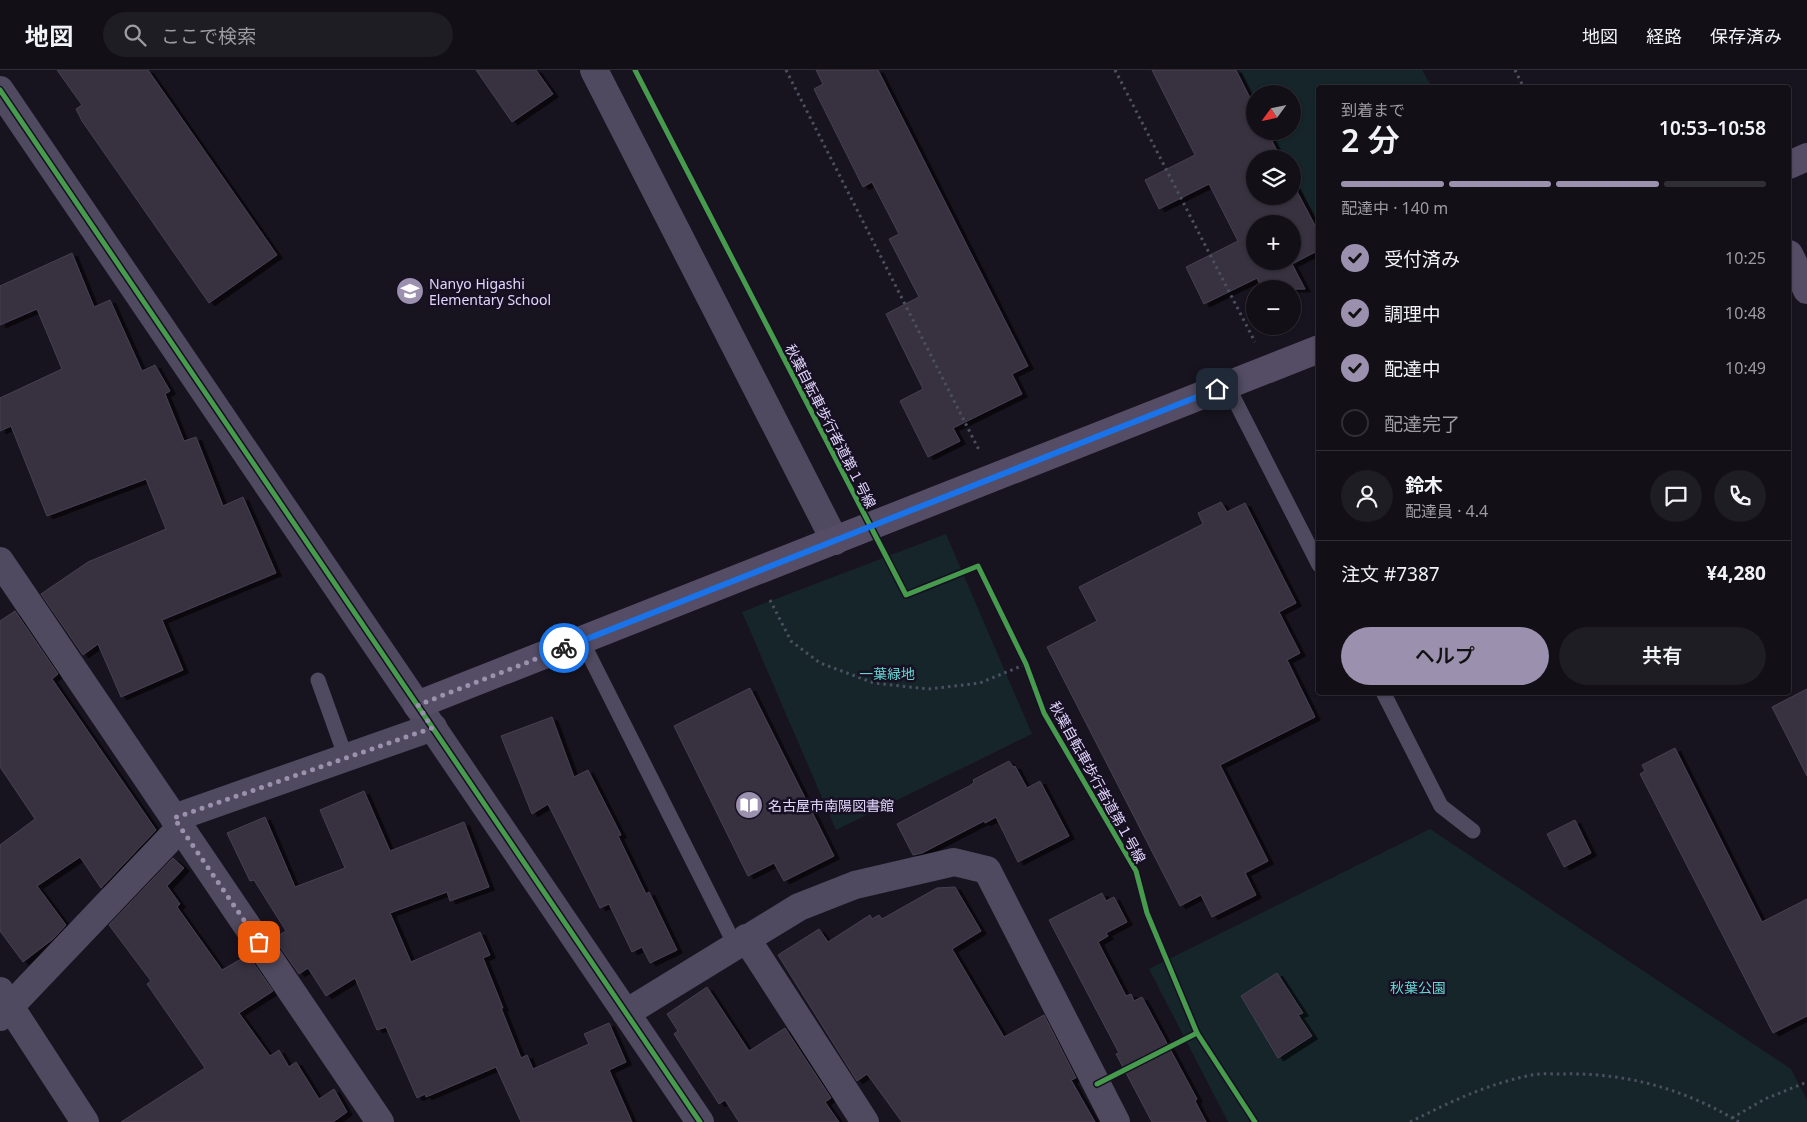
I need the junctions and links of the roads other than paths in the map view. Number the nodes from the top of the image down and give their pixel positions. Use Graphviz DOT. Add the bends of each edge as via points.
graph roads {
  1 [pos="594,70"];
  2 [pos="0,90"];
  3 [pos="1807,157"];
  4 [pos="1791,164"];
  5 [pos="1791,258"];
  6 [pos="1807,290"];
  7 [pos="1316,350"];
  8 [pos="1227,385"];
  9 [pos="835,541"];
  10 [pos="1316,559"];
  11 [pos="0,561"];
  12 [pos="582,641"];
  13 [pos="318,680"];
  14 [pos="1385,695"];
  15 [pos="418,705"];
  16 [pos="432,728"];
  17 [pos="346,758"];
  18 [pos="178,823"];
  19 [pos="1473,831"];
  20 [pos="740,942"];
  21 [pos="4,1005"];
  22 [pos="626,1013"];
  23 [pos="85,1122"];
  24 [pos="380,1122"];
  25 [pos="700,1122"];
  26 [pos="866,1122"];
  27 [pos="1116,1122"];
  1 -- 9 [label="street"];
  2 -- 15 [label="street"];
  3 -- 4 [label="street"];
  5 -- 6 [label="street"];
  7 -- 8 [label="street"];
  8 -- 9 [label="street"];
  8 -- 10 [label="lane"];
  9 -- 12 [label="street"];
  11 -- 18 [label="street"];
  12 -- 15 [label="street"];
  12 -- 20 [label="lane"];
  13 -- 17 [label="lane"];
  14 -- 19 [label="lane" via="1441,806"];
  15 -- 16 [label="street"];
  16 -- 17 [label="street"];
  16 -- 22 [label="street"];
  17 -- 18 [label="street"];
  18 -- 21 [label="street"];
  18 -- 24 [label="street"];
  20 -- 22 [label="street"];
  20 -- 26 [label="street"];
  20 -- 27 [label="street" via="799,907 855,885 954,862 986,870"];
  21 -- 23 [label="street"];
  22 -- 25 [label="street"];
}
